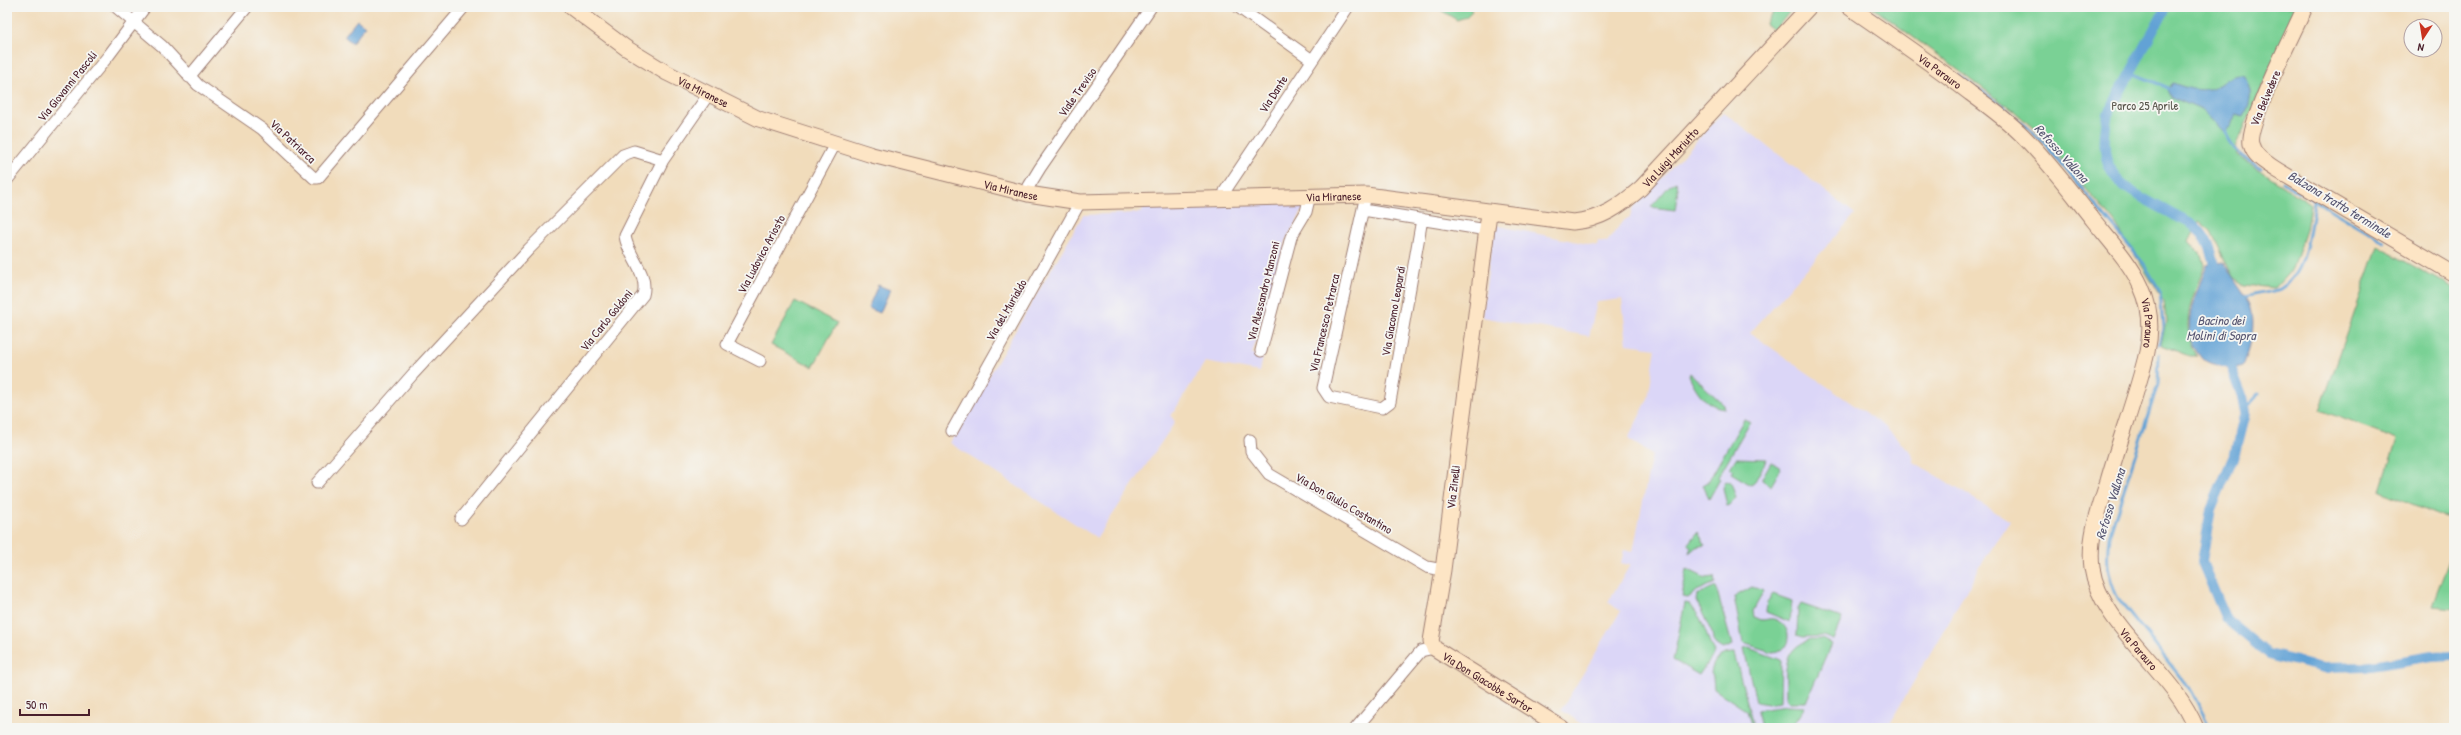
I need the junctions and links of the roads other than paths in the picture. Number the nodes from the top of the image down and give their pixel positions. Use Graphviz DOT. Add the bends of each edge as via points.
graph roads {
  1 [pos="116,7"];
  2 [pos="145,7"];
  3 [pos="247,7"];
  4 [pos="464,7"];
  5 [pos="571,7"];
  6 [pos="1238,7"];
  7 [pos="1348,7"];
  8 [pos="1809,7"];
  9 [pos="1850,7"];
  10 [pos="2305,7"];
  11 [pos="1148,8"];
  12 [pos="133,21"];
  13 [pos="1312,60"];
  14 [pos="189,77"];
  15 [pos="708,95"];
  16 [pos="835,144"];
  17 [pos="663,160"];
  18 [pos="7,180"];
  19 [pos="1028,194"];
  20 [pos="1310,195"];
  21 [pos="1366,195"];
  22 [pos="1226,198"];
  23 [pos="1080,202"];
  24 [pos="1363,210"];
  25 [pos="1489,213"];
  26 [pos="1422,219"];
  27 [pos="1486,230"];
  28 [pos="2454,274"];
  29 [pos="1262,351"];
  30 [pos="760,361"];
  31 [pos="1387,406"];
  32 [pos="952,431"];
  33 [pos="1250,440"];
  34 [pos="317,483"];
  35 [pos="461,519"];
  36 [pos="1442,570"];
  37 [pos="1434,648"];
  38 [pos="1356,728"];
  39 [pos="1562,728"];
  40 [pos="2196,728"];
  1 -- 12 [label="street, Via Patriarca"];
  2 -- 12 [label="street, Via Giovanni Pascoli"];
  3 -- 14 [label="street"];
  4 -- 14 [label="street, Via Patriarca" via="318,178 314,178 262,128 214,97"];
  5 -- 15 [label="main road, Via Miranese" via="626,48"];
  6 -- 13 [label="street"];
  7 -- 13 [label="street, Via Dante"];
  8 -- 25 [label="main road, Via Luigi Mariutto" via="1641,188 1612,210 1598,217 1573,222"];
  9 -- 40 [label="main road, Via Parauro" via="1933,64 2021,134 2133,270 2145,291 2150,307 2147,353 2097,515 2092,543 2092,568 2102,600 2179,696"];
  10 -- 28 [label="main road, Via Belvedere" via="2257,114 2250,137 2253,149 2277,170"];
  11 -- 19 [label="street, Viale Treviso" via="1040,168 1029,186"];
  12 -- 14 [label="street, Via Patriarca" via="162,46"];
  12 -- 18 [label="street, Via Giovanni Pascoli" via="109,55"];
  13 -- 22 [label="street, Via Dante" via="1225,191"];
  15 -- 16 [label="main road, Via Miranese" via="769,124"];
  15 -- 17 [label="street, Via Carlo Goldoni"];
  16 -- 19 [label="main road, Via Miranese"];
  16 -- 30 [label="street, Via Ludovico Ariosto" via="727,344"];
  17 -- 34 [label="street" via="634,151 626,153 529,249 413,374"];
  17 -- 35 [label="street, Via Carlo Goldoni" via="625,236 626,244 644,281 643,295"];
  19 -- 23 [label="main road, Via Miranese"];
  20 -- 21 [label="main road, Via Miranese"];
  20 -- 22 [label="main road, Via Miranese"];
  20 -- 29 [label="street, Via Alessandro Manzoni" via="1306,212 1291,237"];
  21 -- 24 [label="street, Via Francesco Petrarca"];
  21 -- 25 [label="main road, Via Miranese"];
  22 -- 23 [label="main road, Via Miranese"];
  23 -- 32 [label="street, Via del Murialdo"];
  24 -- 26 [label="street, Via Miranese"];
  24 -- 31 [label="street, Via Francesco Petrarca" via="1323,388 1329,397 1382,408"];
  25 -- 27 [label="main road, Via Zinelli"];
  26 -- 27 [label="street, Via Miranese"];
  26 -- 31 [label="street, Via Giacomo Leopardi" via="1390,402"];
  27 -- 36 [label="main road, Via Zinelli"];
  33 -- 36 [label="street, Via Don Giulio Costantino" via="1251,451 1269,474 1428,566"];
  36 -- 37 [label="main road, Via Zinelli" via="1431,641"];
  37 -- 38 [label="street" via="1422,651"];
  37 -- 39 [label="main road, Via Don Giacobbe Sartor"];
}
